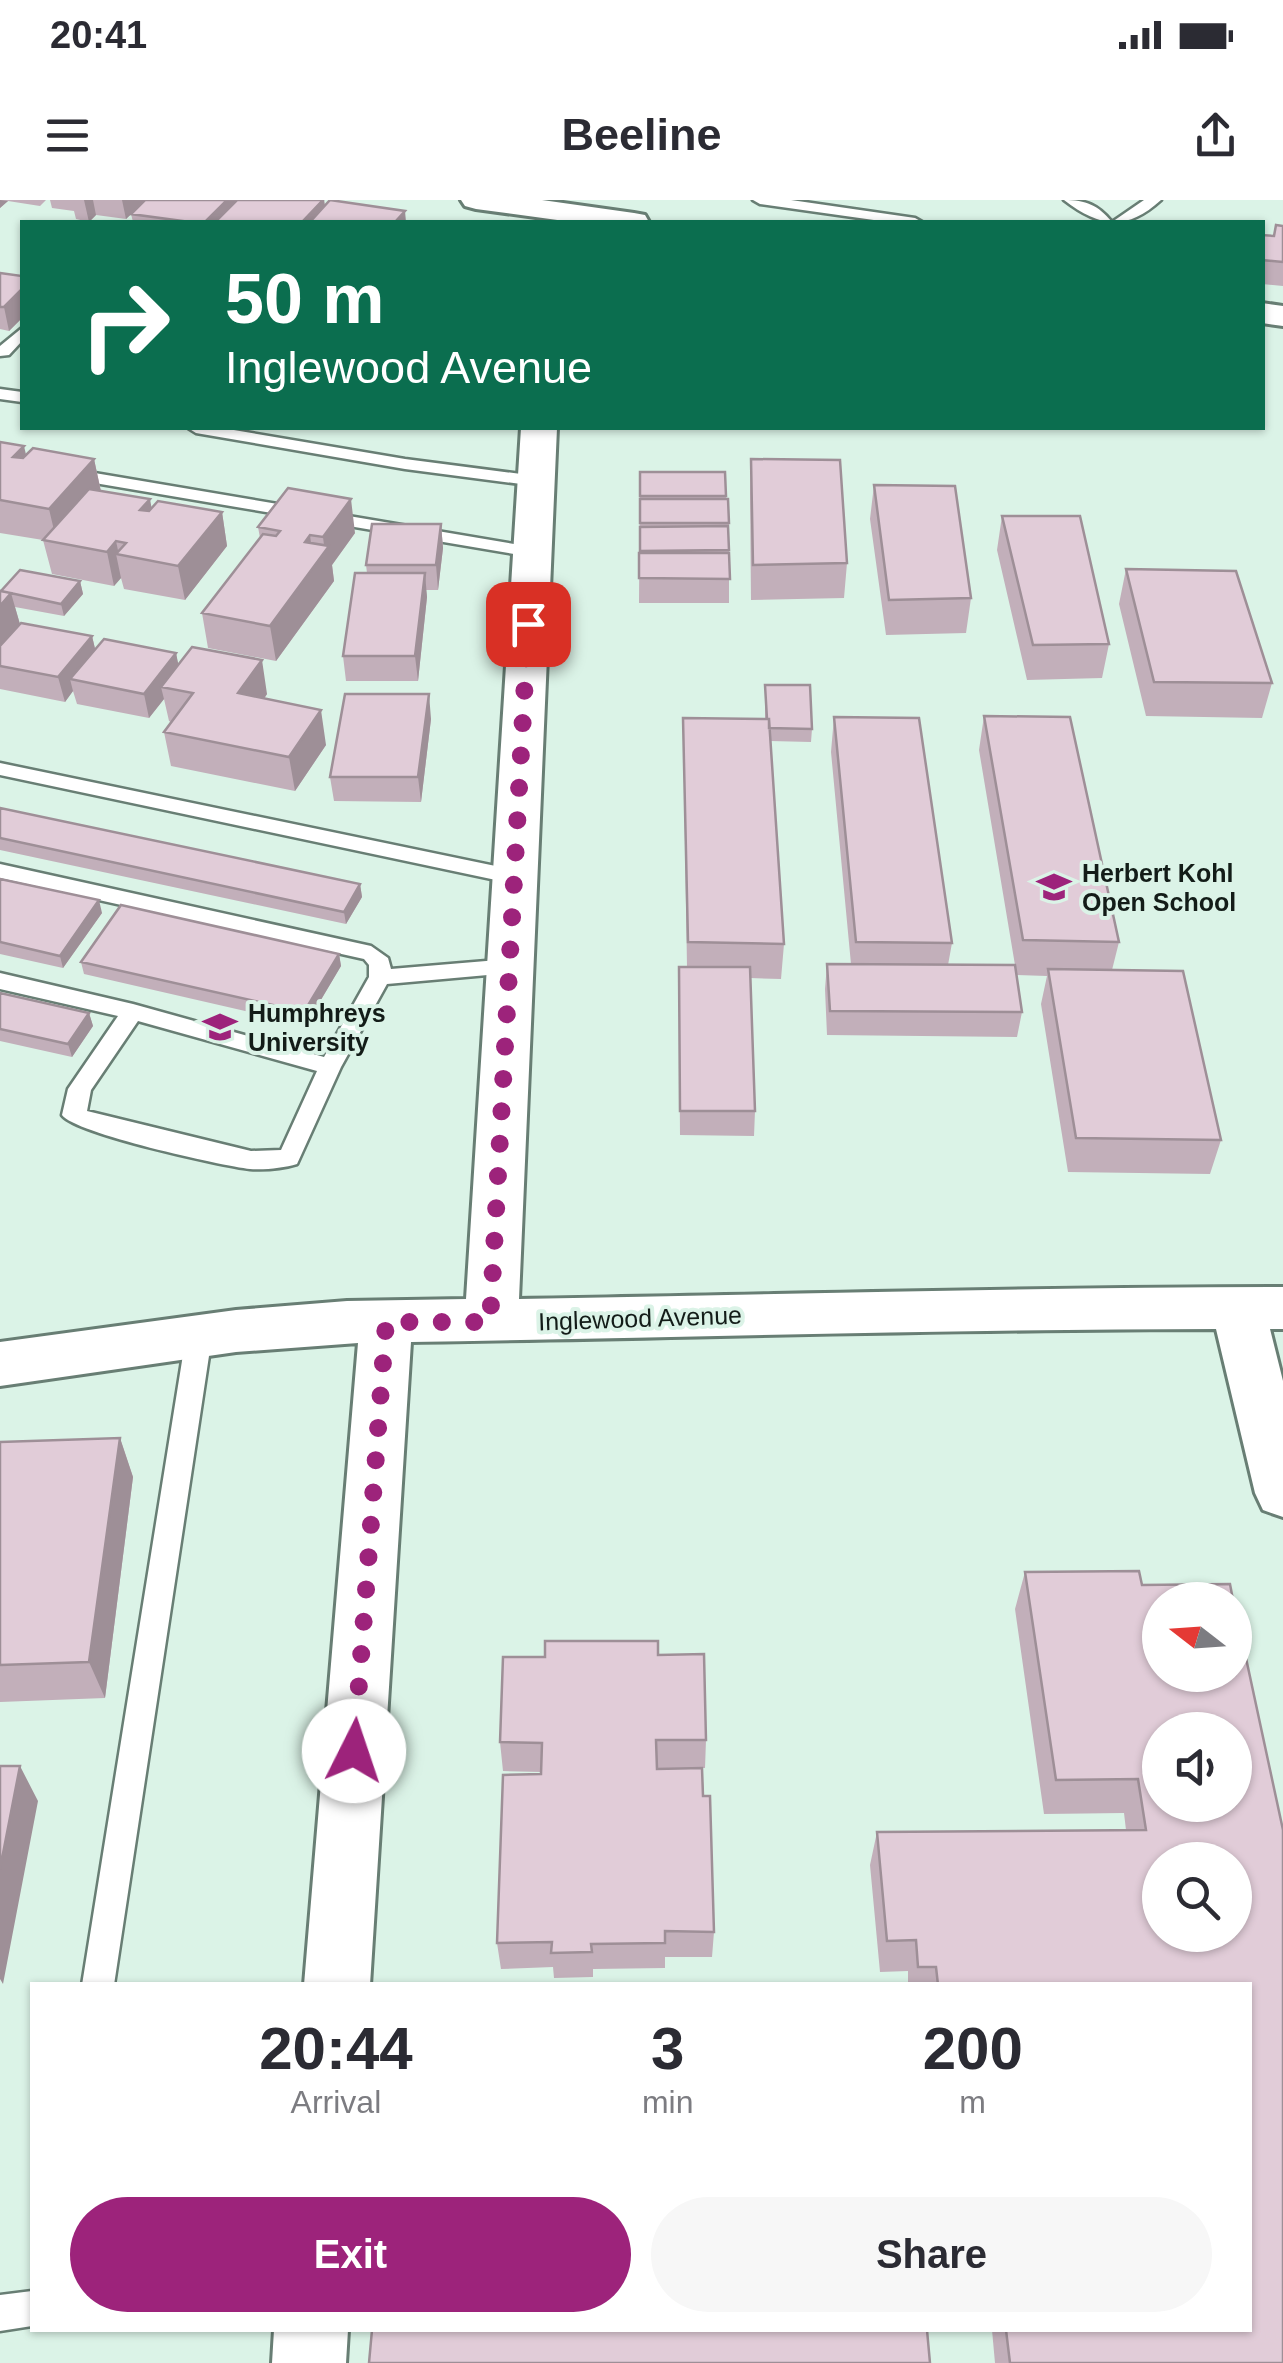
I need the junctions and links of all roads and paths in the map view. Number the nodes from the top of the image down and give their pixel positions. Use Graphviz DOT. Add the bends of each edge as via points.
graph roads {
  1 [pos="476,200"];
  2 [pos="760,200"];
  3 [pos="1071,200"];
  4 [pos="1154,200"];
  5 [pos="570,210"];
  6 [pos="623,220"];
  7 [pos="901,220"];
  8 [pos="1103,220"];
  9 [pos="1122,220"];
  10 [pos="20,334"];
  11 [pos="3,352"];
  12 [pos="208,430"];
  13 [pos="539,430"];
  14 [pos="0,462"];
  15 [pos="536,481"];
  16 [pos="532,552"];
  17 [pos="0,769"];
  18 [pos="0,871"];
  19 [pos="514,876"];
  20 [pos="510,966"];
  21 [pos="380,977"];
  22 [pos="0,981"];
  23 [pos="133,1012"];
  24 [pos="330,1067"];
  25 [pos="1260,1308"];
  26 [pos="386,1322"];
  27 [pos="490,1322"];
  28 [pos="200,1336"];
  29 [pos="0,1364"];
  30 [pos="1283,1493"];
  31 [pos="98,1982"];
  32 [pos="336,1982"];
  33 [pos="30,2309"];
  34 [pos="0,2313"];
  35 [pos="311,2332"];
  36 [pos="308,2363"];
  1 -- 5 [label="street"];
  2 -- 7 [label="lane"];
  3 -- 8 [label="lane"];
  4 -- 9 [label="lane"];
  5 -- 6 [label="street"];
  10 -- 11 [label="lane"];
  12 -- 15 [label="lane"];
  13 -- 15 [label="street"];
  14 -- 16 [label="lane"];
  15 -- 16 [label="street"];
  16 -- 19 [label="street"];
  17 -- 19 [label="lane"];
  18 -- 21 [label="lane" via="371,952"];
  19 -- 20 [label="street"];
  20 -- 21 [label="lane"];
  20 -- 27 [label="street"];
  21 -- 24 [label="lane"];
  22 -- 23 [label="lane"];
  23 -- 24 [label="lane"];
  23 -- 24 [label="lane" via="80,1089 74,1115 251,1160 289,1158"];
  25 -- 27 [label="street, Inglewood Avenue" via="976,1308"];
  25 -- 30 [label="street"];
  26 -- 27 [label="street, Inglewood Avenue"];
  26 -- 28 [label="street, Inglewood Avenue"];
  26 -- 32 [label="street"];
  28 -- 29 [label="street, Inglewood Avenue"];
  28 -- 31 [label="lane"];
  33 -- 34 [label="lane"];
  35 -- 36 [label="street"];
}
